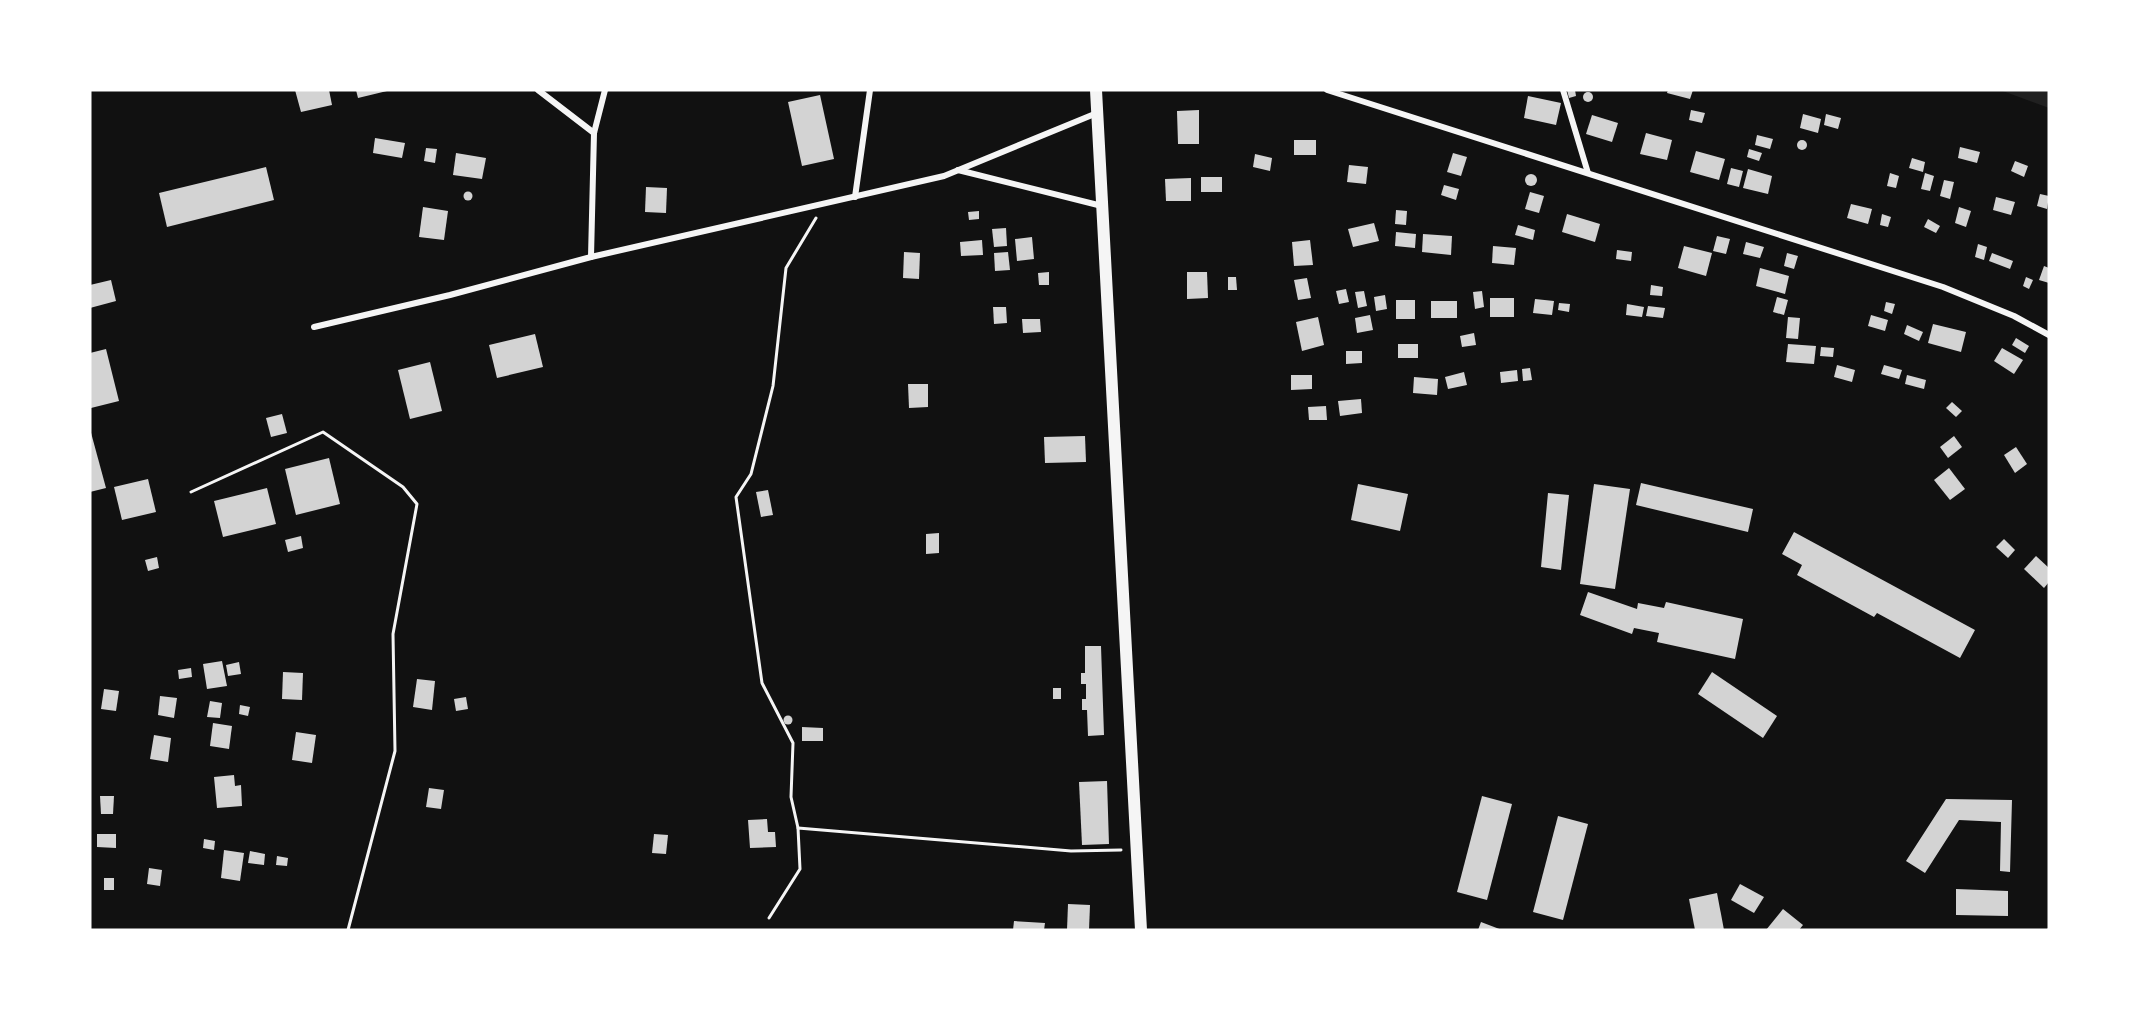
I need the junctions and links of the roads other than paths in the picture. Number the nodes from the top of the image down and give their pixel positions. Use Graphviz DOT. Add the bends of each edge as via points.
graph roads {
  1 [pos="538,90"];
  2 [pos="605,90"];
  3 [pos="870,90"];
  4 [pos="1096,90"];
  5 [pos="1327,90"];
  6 [pos="1563,90"];
  7 [pos="1096,112"];
  8 [pos="594,133"];
  9 [pos="958,170"];
  10 [pos="1588,173"];
  11 [pos="855,197"];
  12 [pos="1103,206"];
  13 [pos="591,257"];
  14 [pos="314,327"];
  15 [pos="2049,335"];
  16 [pos="1141,930"];
  1 -- 8 [label="street"];
  2 -- 8 [label="street"];
  3 -- 11 [label="street"];
  4 -- 7 [label="main road"];
  5 -- 10 [label="street"];
  6 -- 10 [label="street"];
  7 -- 9 [label="street"];
  7 -- 12 [label="main road"];
  8 -- 13 [label="street"];
  9 -- 11 [label="street"];
  9 -- 12 [label="street"];
  10 -- 15 [label="street" via="1943,287"];
  11 -- 13 [label="street"];
  12 -- 16 [label="main road"];
  13 -- 14 [label="street"];
}
